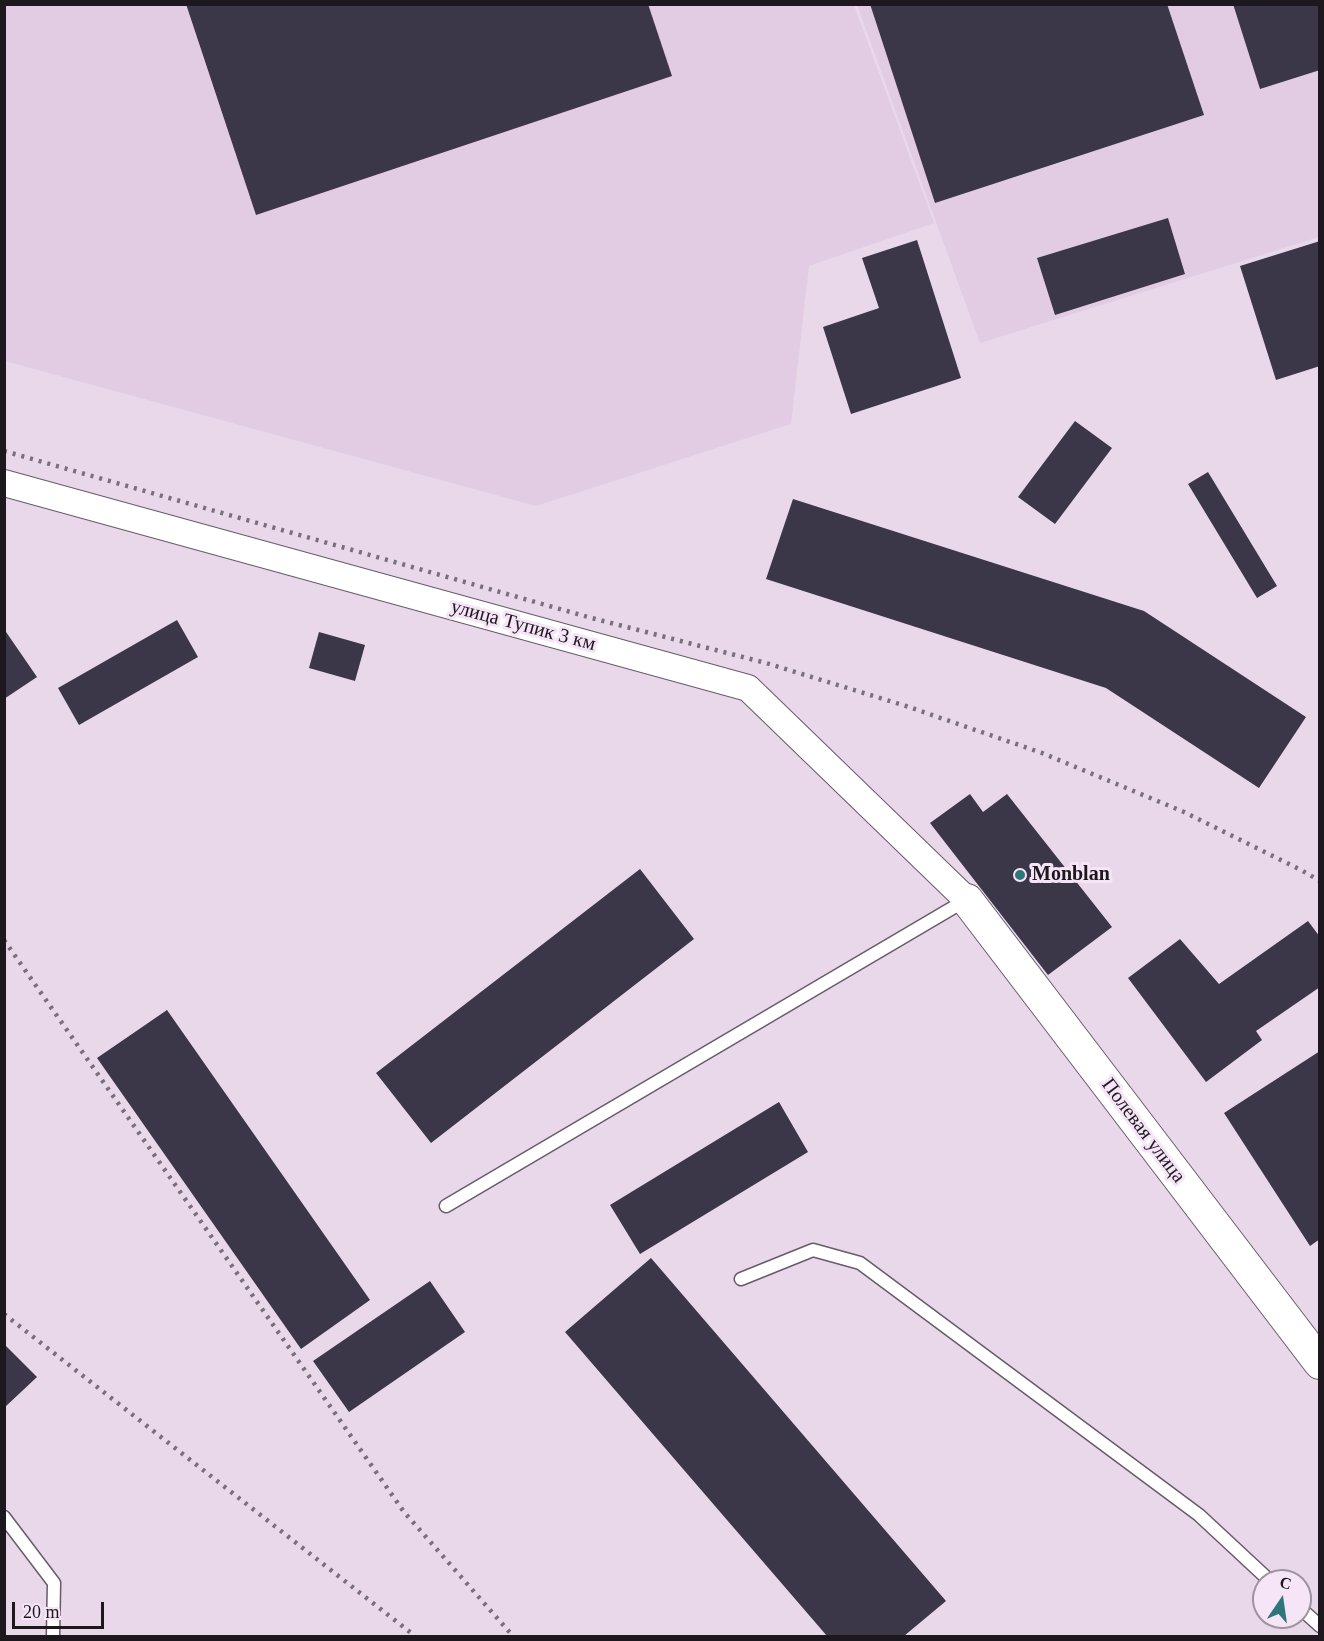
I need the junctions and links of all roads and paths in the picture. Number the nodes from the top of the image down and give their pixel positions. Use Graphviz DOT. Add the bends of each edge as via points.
graph roads {
  1 [pos="4,483"];
  2 [pos="968,900"];
  3 [pos="446,1206"];
  4 [pos="741,1279"];
  5 [pos="1320,1363"];
  6 [pos="4,1517"];
  7 [pos="1257,1569"];
  8 [pos="53,1636"];
  1 -- 2 [label="street, улица Тупик 3 км" via="747,688"];
  2 -- 3 [label="lane"];
  2 -- 5 [label="street, Полевая улица"];
  4 -- 7 [label="lane" via="813,1250 860,1263 1199,1515"];
  6 -- 8 [label="lane" via="54,1583"];
}
